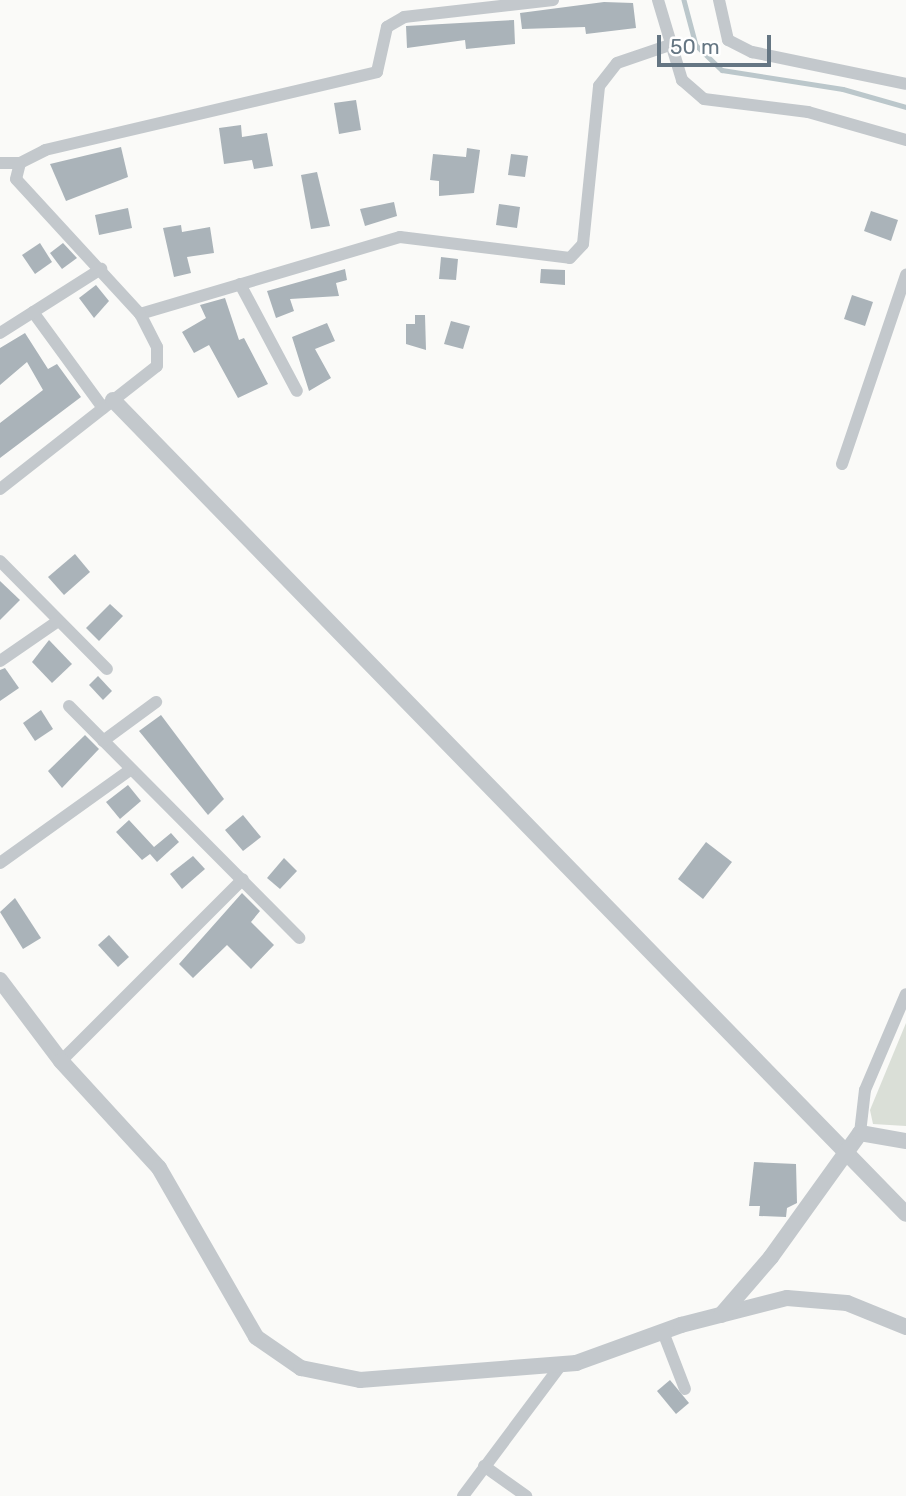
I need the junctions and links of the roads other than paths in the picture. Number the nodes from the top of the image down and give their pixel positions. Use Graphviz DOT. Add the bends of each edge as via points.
graph roads {
  1 [pos="552,0"];
  2 [pos="658,0"];
  3 [pos="719,0"];
  4 [pos="667,46"];
  5 [pos="906,84"];
  6 [pos="906,140"];
  7 [pos="0,163"];
  8 [pos="20,163"];
  9 [pos="101,269"];
  10 [pos="906,275"];
  11 [pos="240,284"];
  12 [pos="33,312"];
  13 [pos="140,314"];
  14 [pos="0,333"];
  15 [pos="297,391"];
  16 [pos="108,404"];
  17 [pos="842,464"];
  18 [pos="0,489"];
  19 [pos="0,561"];
  20 [pos="55,623"];
  21 [pos="0,661"];
  22 [pos="107,669"];
  23 [pos="156,702"];
  24 [pos="69,706"];
  25 [pos="103,741"];
  26 [pos="130,770"];
  27 [pos="0,863"];
  28 [pos="243,879"];
  29 [pos="299,938"];
  30 [pos="0,981"];
  31 [pos="906,995"];
  32 [pos="61,1061"];
  33 [pos="860,1133"];
  34 [pos="906,1141"];
  35 [pos="846,1153"];
  36 [pos="906,1214"];
  37 [pos="721,1315"];
  38 [pos="906,1327"];
  39 [pos="663,1332"];
  40 [pos="561,1365"];
  41 [pos="685,1389"];
  42 [pos="484,1466"];
  43 [pos="463,1496"];
  44 [pos="526,1496"];
  1 -- 8 [label="street" via="404,17 387,27 377,72 45,150"];
  2 -- 4 [label="street"];
  3 -- 5 [label="street" via="728,40 752,52"];
  4 -- 6 [label="street" via="682,80 704,99 808,112"];
  4 -- 11 [label="street" via="617,62 599,86 578,254 570,258 400,237"];
  7 -- 8 [label="street"];
  8 -- 9 [label="street" via="16,179"];
  9 -- 12 [label="street"];
  9 -- 13 [label="street"];
  10 -- 17 [label="street"];
  11 -- 13 [label="street"];
  11 -- 15 [label="street"];
  12 -- 14 [label="street"];
  12 -- 16 [label="street"];
  13 -- 16 [label="street" via="158,347 157,366"];
  16 -- 18 [label="street"];
  16 -- 35 [label="street"];
  19 -- 20 [label="street"];
  20 -- 21 [label="street"];
  20 -- 22 [label="street"];
  23 -- 25 [label="street"];
  24 -- 25 [label="street"];
  25 -- 26 [label="street"];
  26 -- 27 [label="street"];
  26 -- 28 [label="street"];
  28 -- 29 [label="street"];
  28 -- 32 [label="street"];
  30 -- 32 [label="street"];
  31 -- 33 [label="street" via="865,1090"];
  32 -- 40 [label="street" via="159,1168 256,1337 301,1368 360,1380"];
  33 -- 34 [label="street"];
  33 -- 35 [label="street"];
  35 -- 36 [label="street"];
  35 -- 37 [label="street"];
  37 -- 38 [label="street" via="788,1298 847,1303"];
  37 -- 39 [label="street"];
  39 -- 40 [label="street"];
  39 -- 41 [label="street"];
  40 -- 42 [label="street"];
  42 -- 43 [label="street"];
  42 -- 44 [label="street"];
}
